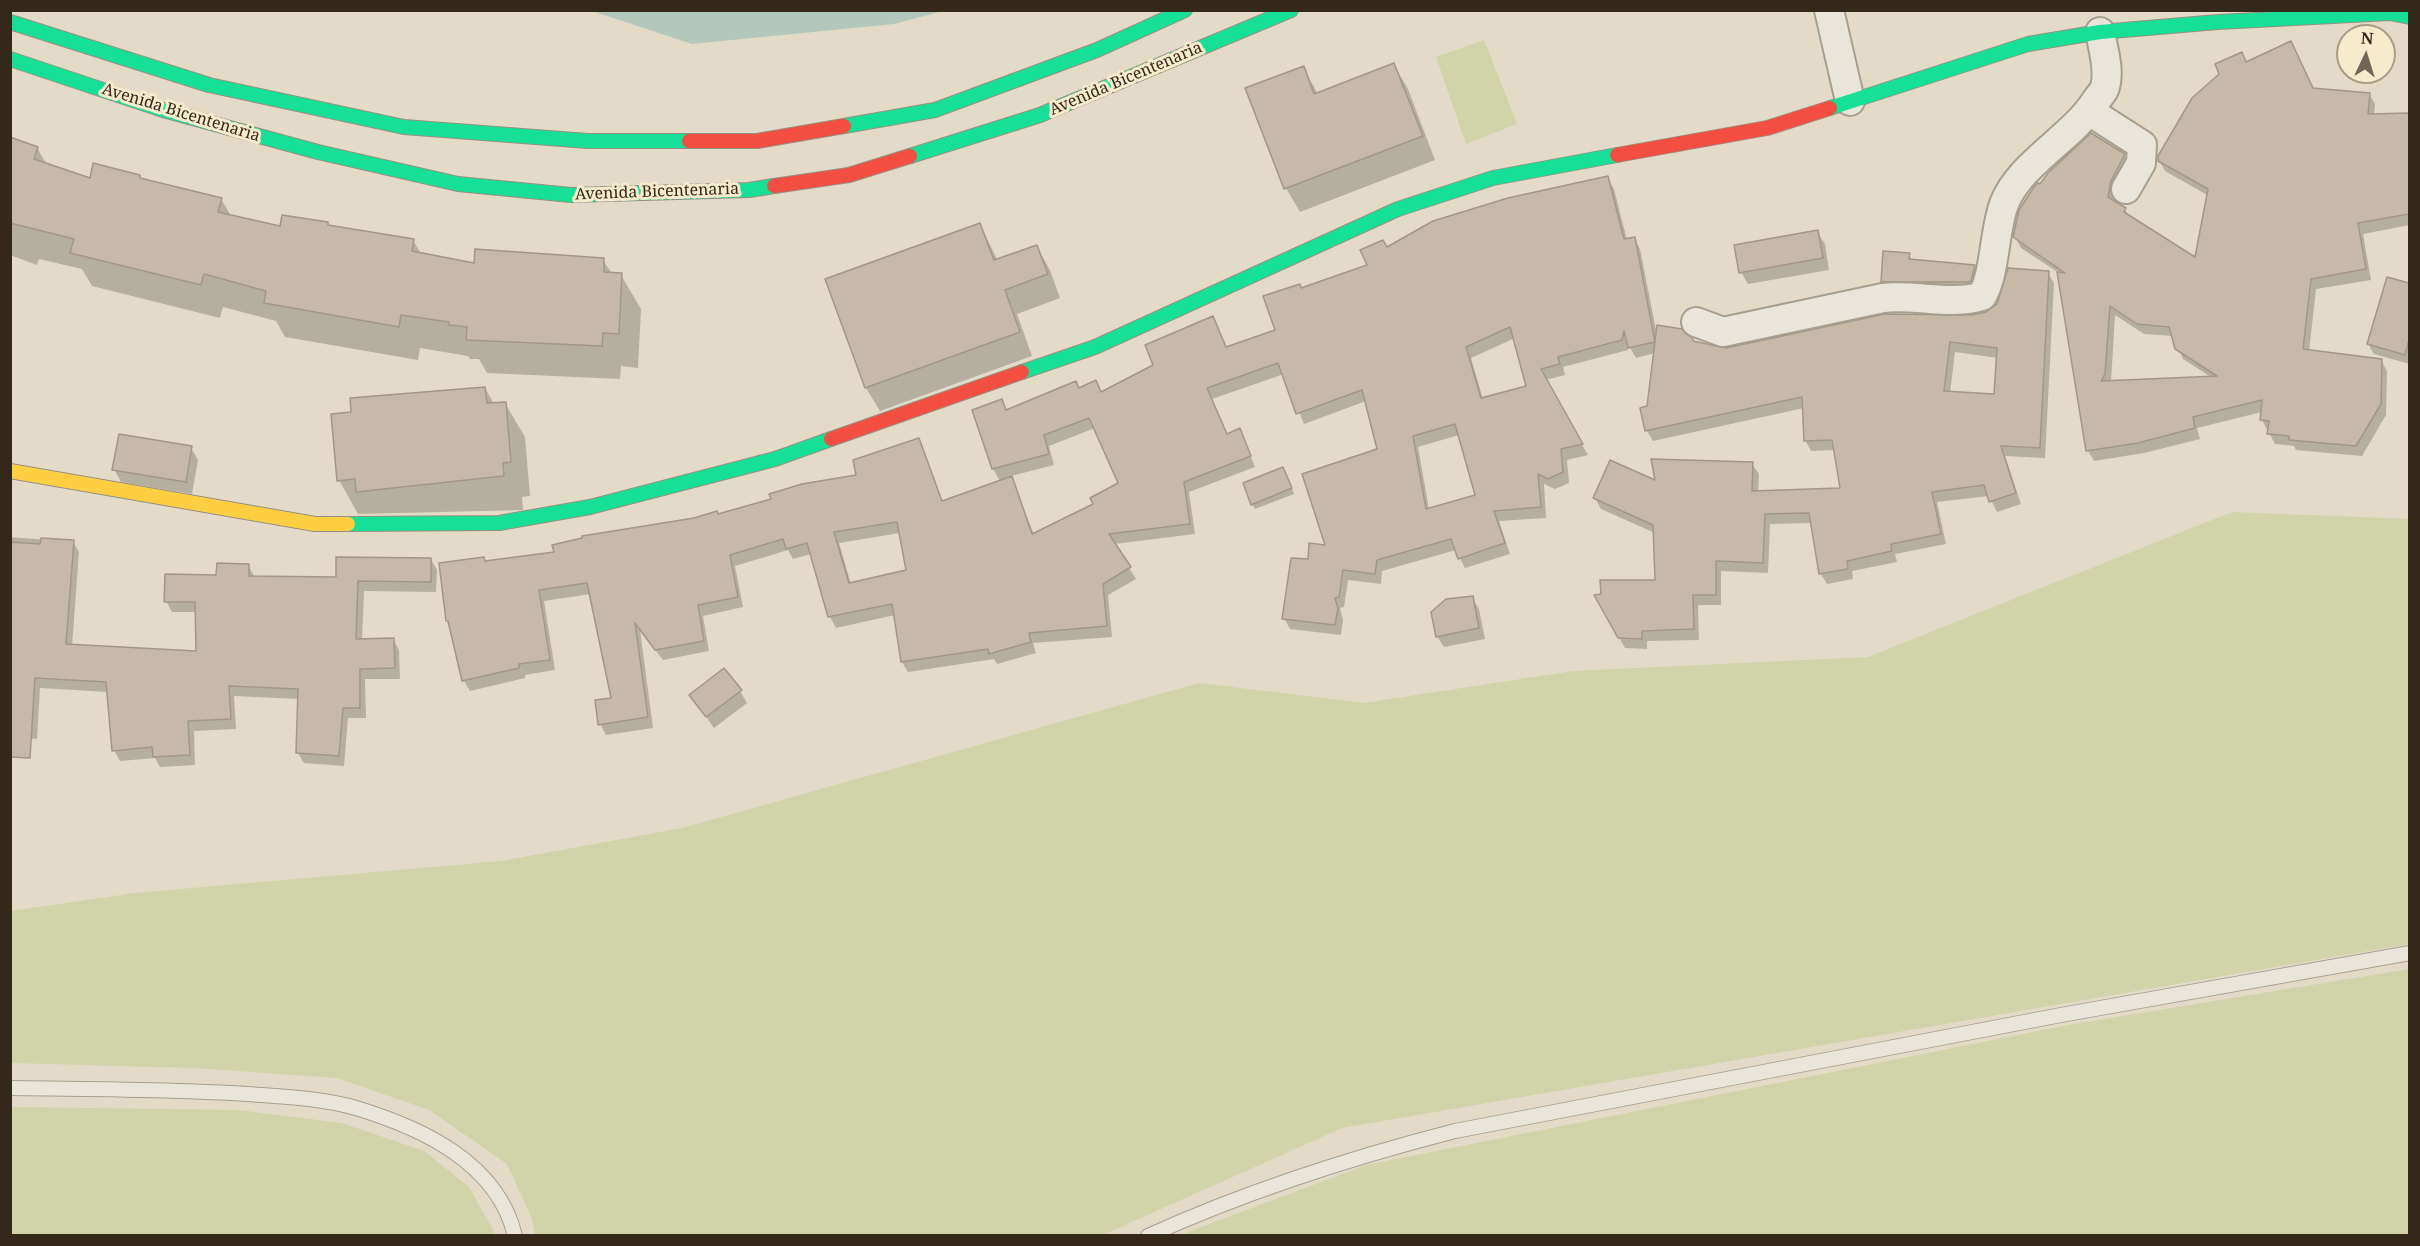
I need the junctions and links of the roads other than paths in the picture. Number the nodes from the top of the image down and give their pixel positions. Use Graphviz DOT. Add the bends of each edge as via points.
graph roads {
  1 [pos="1185,10"];
  2 [pos="1291,10"];
  3 [pos="1829,10"];
  4 [pos="2409,16"];
  5 [pos="10,22"];
  6 [pos="2100,32"];
  7 [pos="10,59"];
  8 [pos="1850,101"];
  9 [pos="2089,111"];
  10 [pos="2126,189"];
  11 [pos="1696,322"];
  12 [pos="10,471"];
  13 [pos="2409,953"];
  14 [pos="10,1088"];
  15 [pos="515,1236"];
  16 [pos="1148,1236"];
  1 -- 5 [label="street" via="1097,50 936,110 757,141 588,141 404,127 208,85"];
  2 -- 7 [label="street, Avenida Bicentenaria" via="1040,115 849,175 749,190 571,195 458,184 318,152 163,110"];
  3 -- 8 [label="street"];
  4 -- 6 [label="street" via="2390,13"];
  6 -- 8 [label="street" via="2028,44"];
  6 -- 9 [label="street" via="2106,86"];
  8 -- 12 [label="street" via="1767,129 1493,178 1398,209 1095,347 776,459 590,507 499,523 315,524"];
  9 -- 10 [label="street" via="2142,145 2141,163"];
  9 -- 11 [label="street" via="2018,181 2004,202 1988,286 1982,296 1970,300 1882,298 1723,332"];
  13 -- 16 [label="lane" via="1455,1131 1369,1153 1274,1184"];
  14 -- 15 [label="lane" via="216,1092 304,1098 355,1108 450,1148 486,1178 510,1213"];
}
